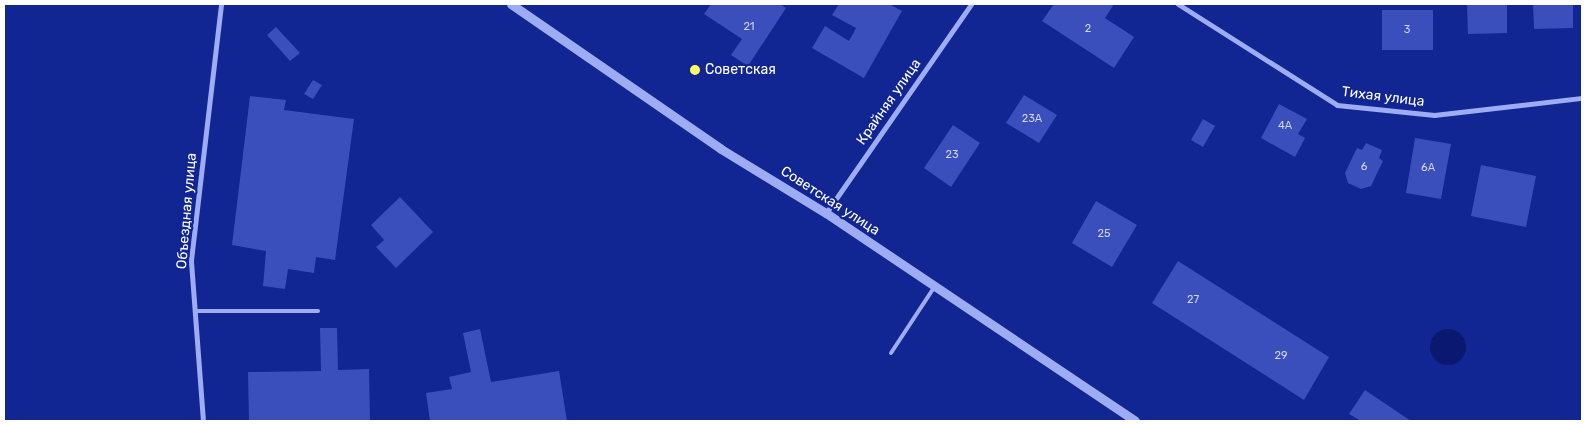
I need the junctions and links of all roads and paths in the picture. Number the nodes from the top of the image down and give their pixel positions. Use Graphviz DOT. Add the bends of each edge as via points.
graph roads {
  1 [pos="221,4"];
  2 [pos="511,4"];
  3 [pos="971,4"];
  4 [pos="1178,4"];
  5 [pos="1582,98"];
  6 [pos="826,213"];
  7 [pos="935,286"];
  8 [pos="194,311"];
  9 [pos="318,311"];
  10 [pos="891,353"];
  11 [pos="203,421"];
  12 [pos="1134,421"];
  1 -- 8 [label="street, Объездная улица" via="191,260"];
  2 -- 6 [label="street, Советская улица" via="721,149"];
  3 -- 6 [label="street, Крайняя улица"];
  4 -- 5 [label="street, Тихая улица" via="1337,105 1434,115"];
  6 -- 7 [label="street, Советская улица"];
  7 -- 10 [label="lane"];
  7 -- 12 [label="street, Советская улица"];
  8 -- 9 [label="lane"];
  8 -- 11 [label="street, Объездная улица"];
}
